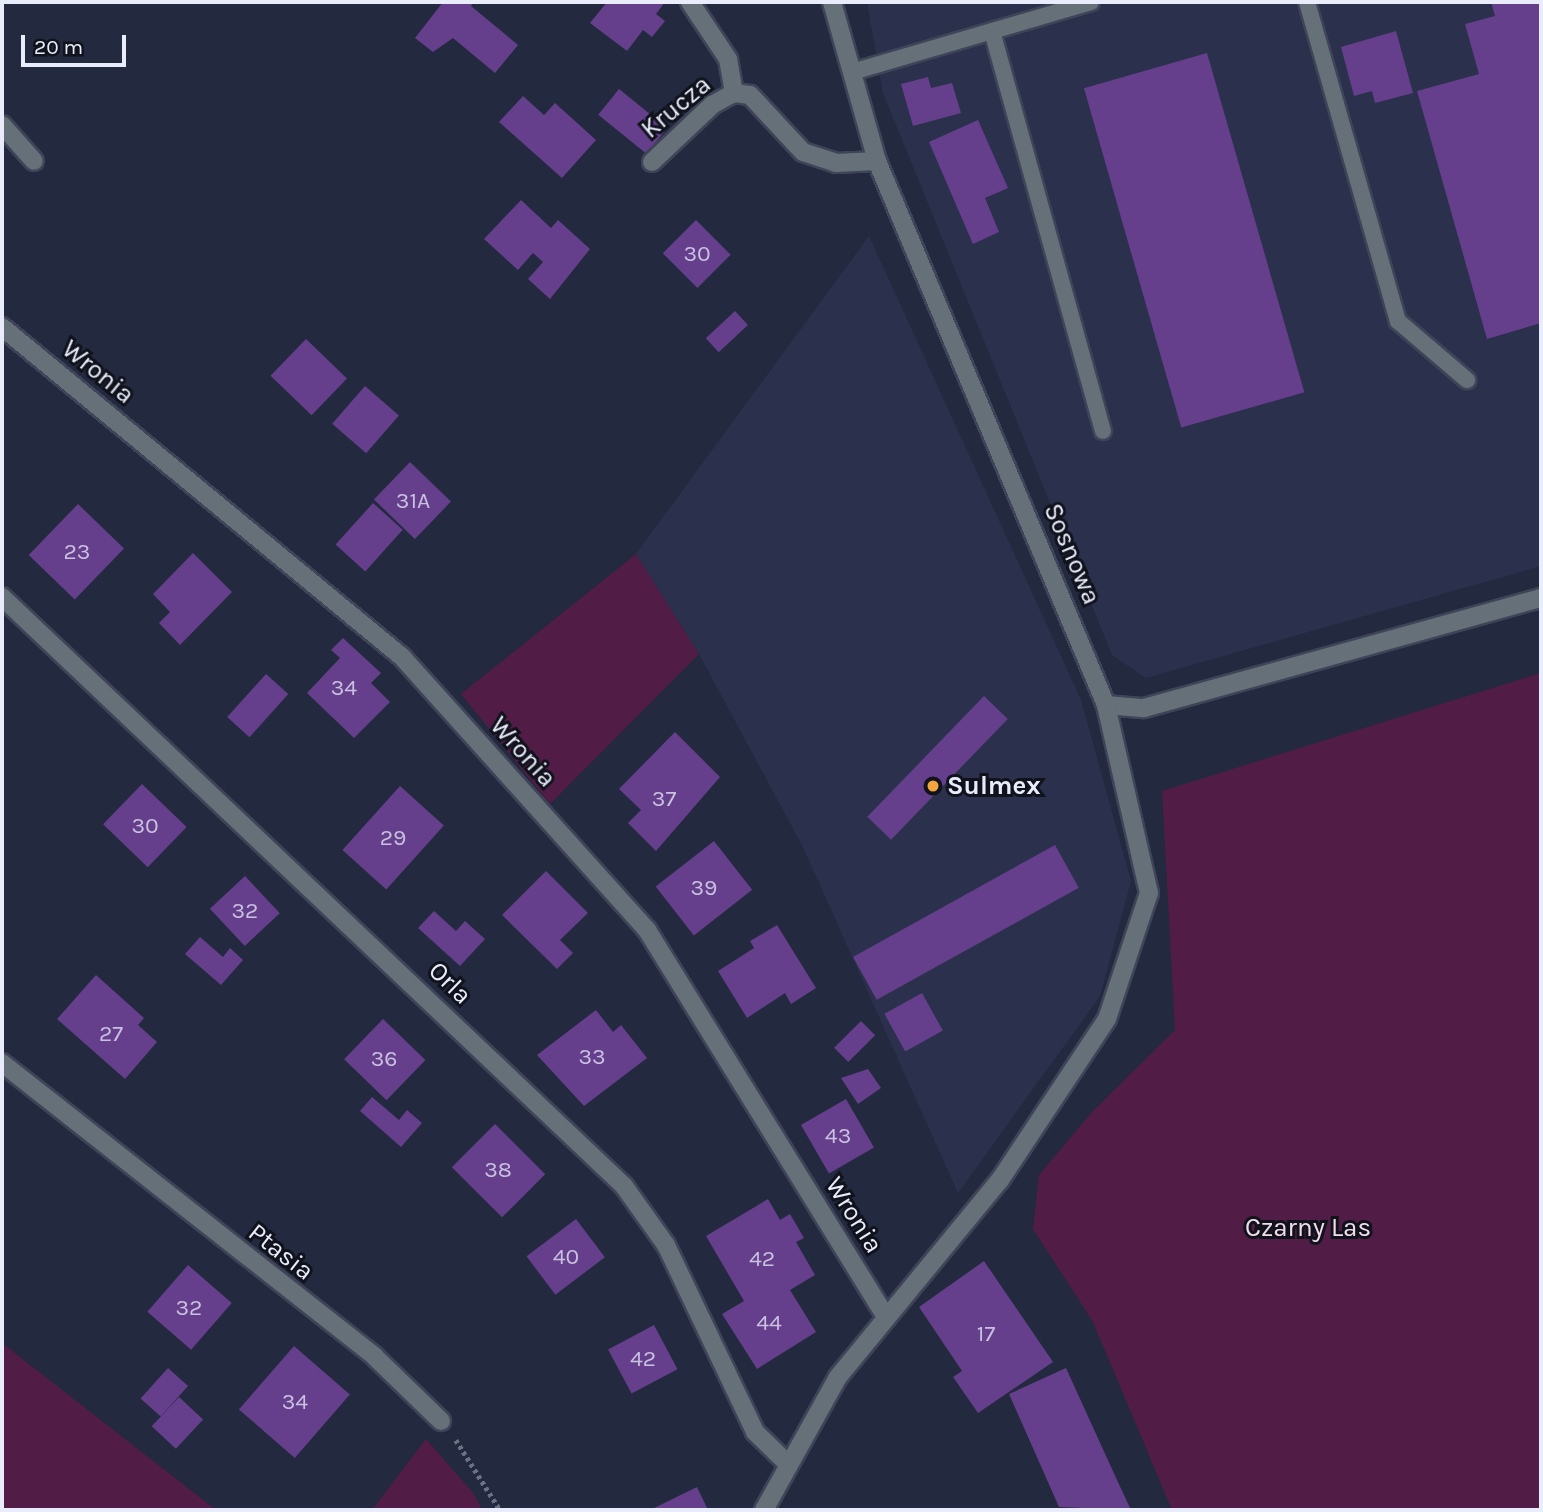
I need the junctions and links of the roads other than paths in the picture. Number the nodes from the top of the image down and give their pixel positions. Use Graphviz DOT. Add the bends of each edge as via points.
graph roads {
  1 [pos="690,2"];
  2 [pos="832,2"];
  3 [pos="1091,2"];
  4 [pos="1307,2"];
  5 [pos="992,31"];
  6 [pos="852,72"];
  7 [pos="734,93"];
  8 [pos="2,125"];
  9 [pos="34,161"];
  10 [pos="877,161"];
  11 [pos="652,162"];
  12 [pos="2,327"];
  13 [pos="1467,380"];
  14 [pos="1103,431"];
  15 [pos="2,597"];
  16 [pos="1541,598"];
  17 [pos="1106,705"];
  18 [pos="2,1063"];
  19 [pos="886,1317"];
  20 [pos="441,1421"];
  21 [pos="788,1464"];
  22 [pos="764,1510"];
  1 -- 7 [label="street, Krucza" via="728,59"];
  2 -- 6 [label="street, Sosnowa"];
  3 -- 5 [label="lane"];
  4 -- 13 [label="lane" via="1398,321"];
  5 -- 6 [label="lane"];
  5 -- 14 [label="lane"];
  6 -- 10 [label="street, Sosnowa"];
  7 -- 10 [label="street, Krucza" via="750,95 803,152 836,163"];
  7 -- 11 [label="street, Krucza" via="712,105"];
  8 -- 9 [label="street"];
  10 -- 17 [label="street, Sosnowa"];
  12 -- 19 [label="street, Wronia" via="402,657 647,930"];
  15 -- 21 [label="street, Orla" via="624,1186 666,1245 755,1432"];
  16 -- 17 [label="street" via="1144,708"];
  17 -- 19 [label="street, Sosnowa" via="1149,893 1107,1019 1000,1181"];
  18 -- 20 [label="street, Ptasia" via="375,1357"];
  19 -- 21 [label="street, Sosnowa" via="838,1377"];
  21 -- 22 [label="street, Sosnowa"];
}
